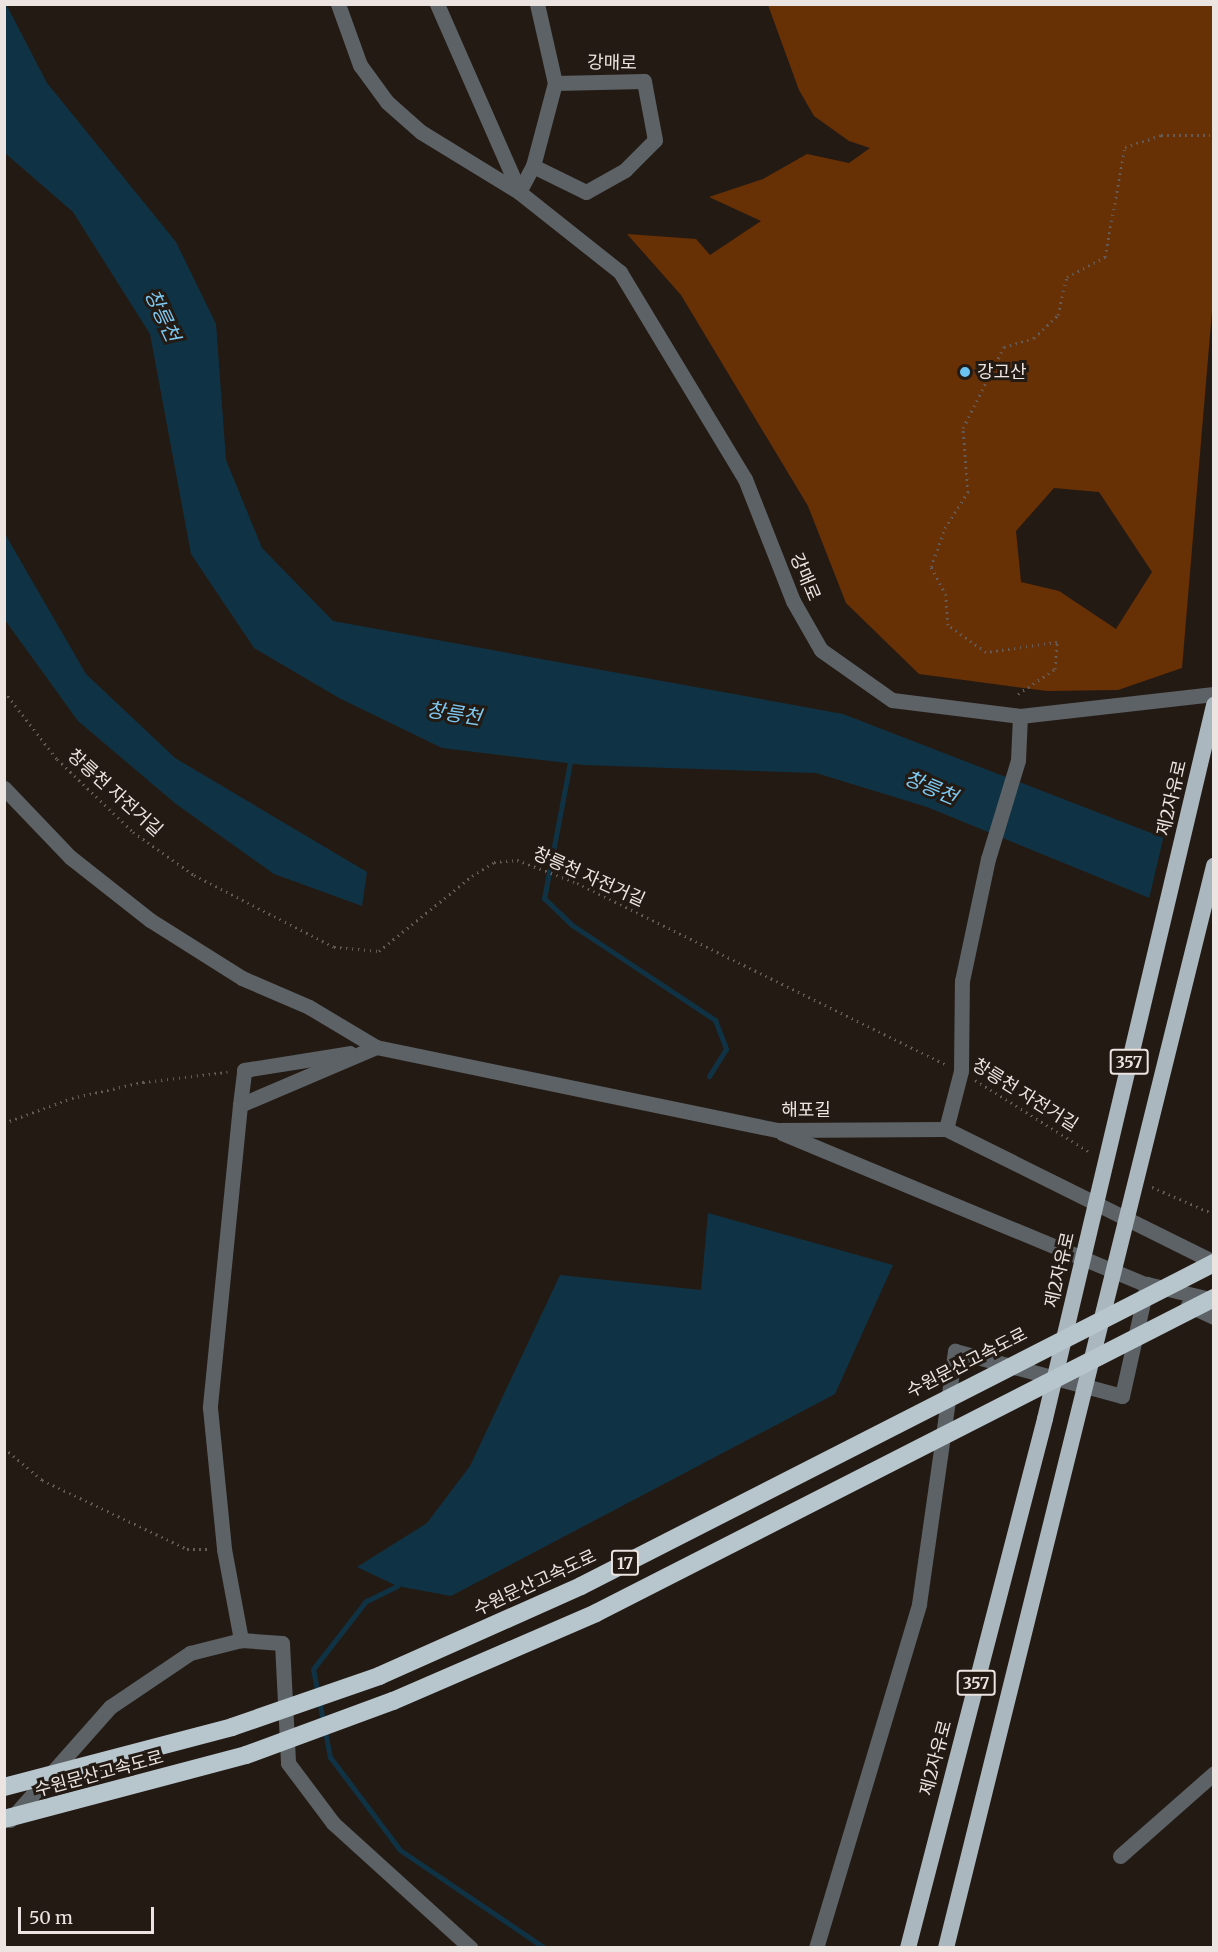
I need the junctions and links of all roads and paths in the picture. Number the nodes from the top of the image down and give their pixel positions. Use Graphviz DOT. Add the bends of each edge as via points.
graph roads {
  1 [pos="338,4"];
  2 [pos="437,4"];
  3 [pos="537,4"];
  4 [pos="555,83"];
  5 [pos="1214,135"];
  6 [pos="533,166"];
  7 [pos="519,192"];
  8 [pos="4,691"];
  9 [pos="1018,694"];
  10 [pos="1214,694"];
  11 [pos="1214,705"];
  12 [pos="1020,716"];
  13 [pos="4,788"];
  14 [pos="1214,866"];
  15 [pos="376,1047"];
  16 [pos="244,1070"];
  17 [pos="961,1071"];
  18 [pos="240,1105"];
  19 [pos="4,1123"];
  20 [pos="946,1129"];
  21 [pos="777,1130"];
  22 [pos="1098,1157"];
  23 [pos="1148,1186"];
  24 [pos="1214,1214"];
  25 [pos="1214,1262"];
  26 [pos="1147,1284"];
  27 [pos="1214,1299"];
  28 [pos="1214,1317"];
  29 [pos="4,1448"];
  30 [pos="224,1549"];
  31 [pos="241,1640"];
  32 [pos="1214,1773"];
  33 [pos="4,1786"];
  34 [pos="4,1820"];
  35 [pos="4,1826"];
  36 [pos="1120,1856"];
  37 [pos="471,1947"];
  38 [pos="816,1947"];
  39 [pos="908,1947"];
  40 [pos="946,1947"];
  1 -- 7 [label="street, 강매로" via="360,65 387,102 421,132"];
  2 -- 7 [label="street, 강매로"];
  3 -- 4 [label="street"];
  4 -- 6 [label="street"];
  4 -- 6 [label="street, 강매로" via="644,81 655,140 625,170 586,192"];
  5 -- 9 [label="path" via="1161,135 1125,147 1105,257 1067,277 1058,315 1034,338 1004,347 963,428 968,492 945,528 931,567 946,595 948,625 986,652 1057,642 1055,669"];
  6 -- 7 [label="street"];
  7 -- 12 [label="street, 강매로" via="620,272 652,318 745,479 793,601 820,650 892,700"];
  8 -- 17 [label="path, 창릉천 자전거길" via="57,759 133,832 194,875 334,947 379,951 494,862 533,866 577,883"];
  10 -- 12 [label="street, 강매로"];
  11 -- 39 [label="highway, 제2자유로 / 357" via="1045,1419"];
  12 -- 17 [label="street" via="1017,760 988,859 962,981"];
  13 -- 15 [label="street" via="70,857 150,920 242,978 309,1007"];
  14 -- 40 [label="highway, 357"];
  15 -- 16 [label="street"];
  15 -- 18 [label="street"];
  15 -- 21 [label="street, 해포길"];
  16 -- 18 [label="street"];
  16 -- 19 [label="path" via="133,1084"];
  17 -- 20 [label="street"];
  17 -- 22 [label="path, 창릉천 자전거길"];
  18 -- 30 [label="street" via="210,1407"];
  20 -- 21 [label="street, 해포길"];
  20 -- 25 [label="street, 해포길"];
  21 -- 26 [label="street"];
  23 -- 24 [label="path"];
  25 -- 33 [label="highway, 수원문산고속도로 / 17" via="581,1586 379,1676 232,1727"];
  26 -- 27 [label="street"];
  26 -- 28 [label="street"];
  26 -- 38 [label="street" via="1122,1396 955,1351 919,1604"];
  27 -- 34 [label="highway, 수원문산고속도로 / 17" via="596,1613 403,1696 246,1755"];
  29 -- 30 [label="path" via="42,1480 187,1549"];
  30 -- 31 [label="street"];
  31 -- 35 [label="street" via="190,1653 110,1707"];
  31 -- 37 [label="street" via="282,1643 288,1763 333,1823"];
  32 -- 36 [label="street"];
}
